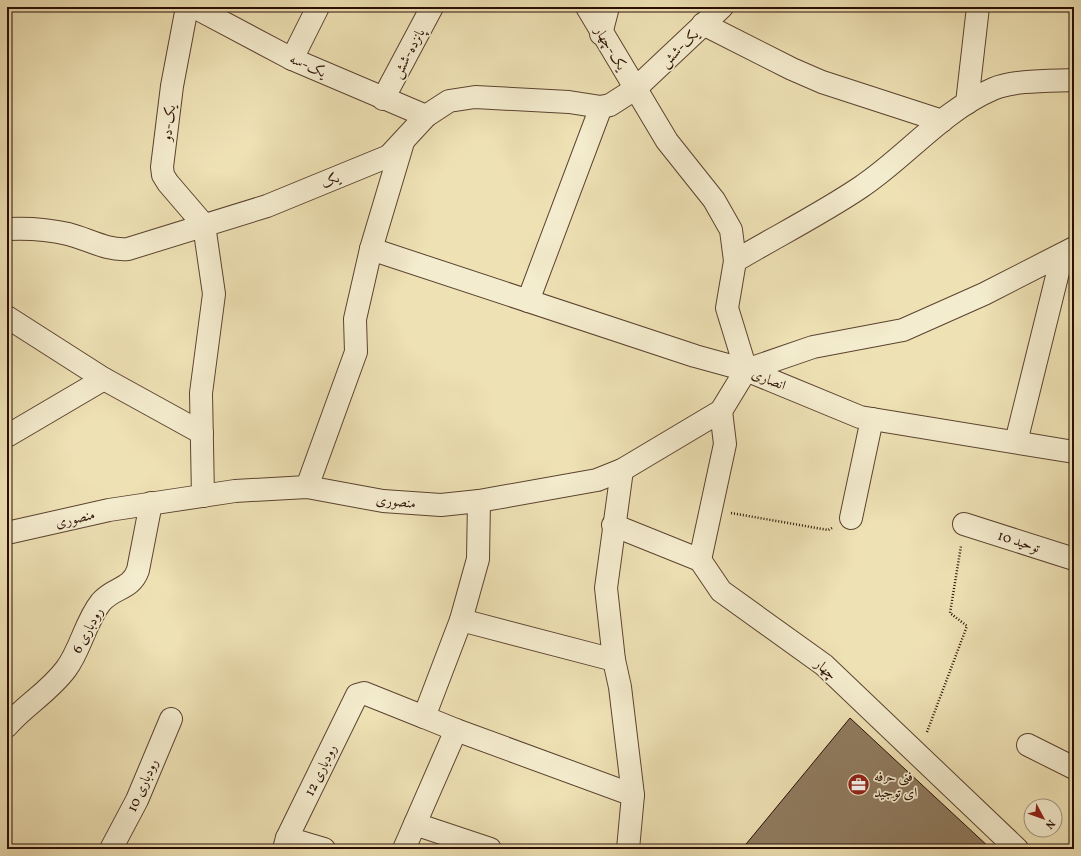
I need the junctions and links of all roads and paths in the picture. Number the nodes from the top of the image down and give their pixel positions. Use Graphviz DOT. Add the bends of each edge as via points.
graph roads {
  1 [pos="187,7"];
  2 [pos="194,7"];
  3 [pos="318,7"];
  4 [pos="432,7"];
  5 [pos="586,7"];
  6 [pos="608,7"];
  7 [pos="722,7"];
  8 [pos="978,7"];
  9 [pos="703,24"];
  10 [pos="601,34"];
  11 [pos="292,58"];
  12 [pos="1074,80"];
  13 [pos="635,89"];
  14 [pos="383,99"];
  15 [pos="967,103"];
  16 [pos="600,107"];
  17 [pos="426,116"];
  18 [pos="942,121"];
  19 [pos="405,136"];
  20 [pos="204,225"];
  21 [pos="7,229"];
  22 [pos="371,249"];
  23 [pos="1068,252"];
  24 [pos="735,261"];
  25 [pos="528,300"];
  26 [pos="7,317"];
  27 [pos="746,370"];
  28 [pos="104,379"];
  29 [pos="721,411"];
  30 [pos="872,419"];
  31 [pos="202,433"];
  32 [pos="7,436"];
  33 [pos="1016,442"];
  34 [pos="1074,452"];
  35 [pos="622,470"];
  36 [pos="307,487"];
  37 [pos="203,496"];
  38 [pos="479,501"];
  39 [pos="151,503"];
  40 [pos="711,509"];
  41 [pos="851,518"];
  42 [pos="964,524"];
  43 [pos="613,525"];
  44 [pos="7,533"];
  45 [pos="1074,559"];
  46 [pos="700,560"];
  47 [pos="461,620"];
  48 [pos="614,660"];
  49 [pos="424,717"];
  50 [pos="171,719"];
  51 [pos="7,726"];
  52 [pos="456,730"];
  53 [pos="1028,745"];
  54 [pos="918,755"];
  55 [pos="1074,768"];
  56 [pos="633,795"];
  57 [pos="415,824"];
  58 [pos="285,843"];
  59 [pos="112,849"];
  60 [pos="324,849"];
  61 [pos="404,849"];
  62 [pos="490,849"];
  63 [pos="628,849"];
  64 [pos="1017,849"];
  1 -- 20 [label="street, یک-دو" via="172,86 163,175"];
  2 -- 11 [label="street, یک-سه"];
  3 -- 11 [label="street"];
  4 -- 14 [label="street, پانزده-شش"];
  5 -- 10 [label="street, یک-چهار"];
  6 -- 10 [label="street"];
  7 -- 9 [label="street, یک-شش"];
  8 -- 15 [label="street"];
  9 -- 13 [label="street, یک-شش"];
  9 -- 18 [label="street" via="822,82"];
  10 -- 13 [label="street, یک-چهار"];
  11 -- 14 [label="street, یک-سه"];
  12 -- 15 [label="street" via="994,88"];
  13 -- 16 [label="street" via="610,105"];
  13 -- 24 [label="street, انصاری" via="667,141 714,200 731,230"];
  14 -- 17 [label="street, یک-سه"];
  15 -- 18 [label="street"];
  16 -- 17 [label="street, یک" via="569,102 475,97 449,101"];
  16 -- 25 [label="street"];
  17 -- 19 [label="street, یک"];
  18 -- 24 [label="street" via="861,187"];
  19 -- 20 [label="street, یک" via="388,156 267,206"];
  19 -- 22 [label="street"];
  20 -- 21 [label="street, یک" via="120,250 39,228"];
  20 -- 31 [label="street" via="214,294 201,393"];
  22 -- 25 [label="street"];
  22 -- 36 [label="street" via="355,319 356,352"];
  23 -- 27 [label="street" via="903,330 813,347"];
  23 -- 33 [label="street"];
  24 -- 27 [label="street, انصاری" via="728,308"];
  25 -- 27 [label="street" via="695,356"];
  26 -- 28 [label="street"];
  27 -- 29 [label="street, منصوری"];
  27 -- 30 [label="street, انصاری" via="860,417"];
  28 -- 31 [label="street"];
  28 -- 32 [label="street"];
  29 -- 35 [label="street, منصوری"];
  29 -- 40 [label="street" via="725,444"];
  30 -- 33 [label="street, انصاری"];
  30 -- 41 [label="street"];
  31 -- 37 [label="street"];
  33 -- 34 [label="street, انصاری"];
  35 -- 38 [label="street, منصوری" via="597,480"];
  35 -- 43 [label="street"];
  36 -- 37 [label="street, منصوری" via="235,491"];
  36 -- 38 [label="street, منصوری" via="383,501 441,505"];
  37 -- 39 [label="street, منصوری"];
  38 -- 47 [label="street" via="478,559"];
  39 -- 44 [label="street, منصوری"];
  39 -- 51 [label="street, رودباری 6" via="135,579 108,595 97,607 67,668 51,688"];
  40 -- 41 [label="path" via="828,530"];
  40 -- 46 [label="street"];
  42 -- 45 [label="street, توحید 10"];
  42 -- 54 [label="path" via="950,613 967,626"];
  43 -- 46 [label="street"];
  43 -- 48 [label="street" via="606,588"];
  46 -- 54 [label="street, چهار" via="722,591 824,665"];
  47 -- 48 [label="street"];
  47 -- 49 [label="street"];
  48 -- 56 [label="street" via="620,687"];
  49 -- 52 [label="street"];
  49 -- 58 [label="street, رودباری 12" via="360,692"];
  50 -- 59 [label="street, رودباری 10" via="137,800"];
  52 -- 56 [label="street"];
  52 -- 57 [label="street"];
  53 -- 55 [label="street"];
  54 -- 64 [label="street, چهار"];
  56 -- 63 [label="street"];
  57 -- 61 [label="street"];
  57 -- 62 [label="street"];
  58 -- 60 [label="street"];
}
